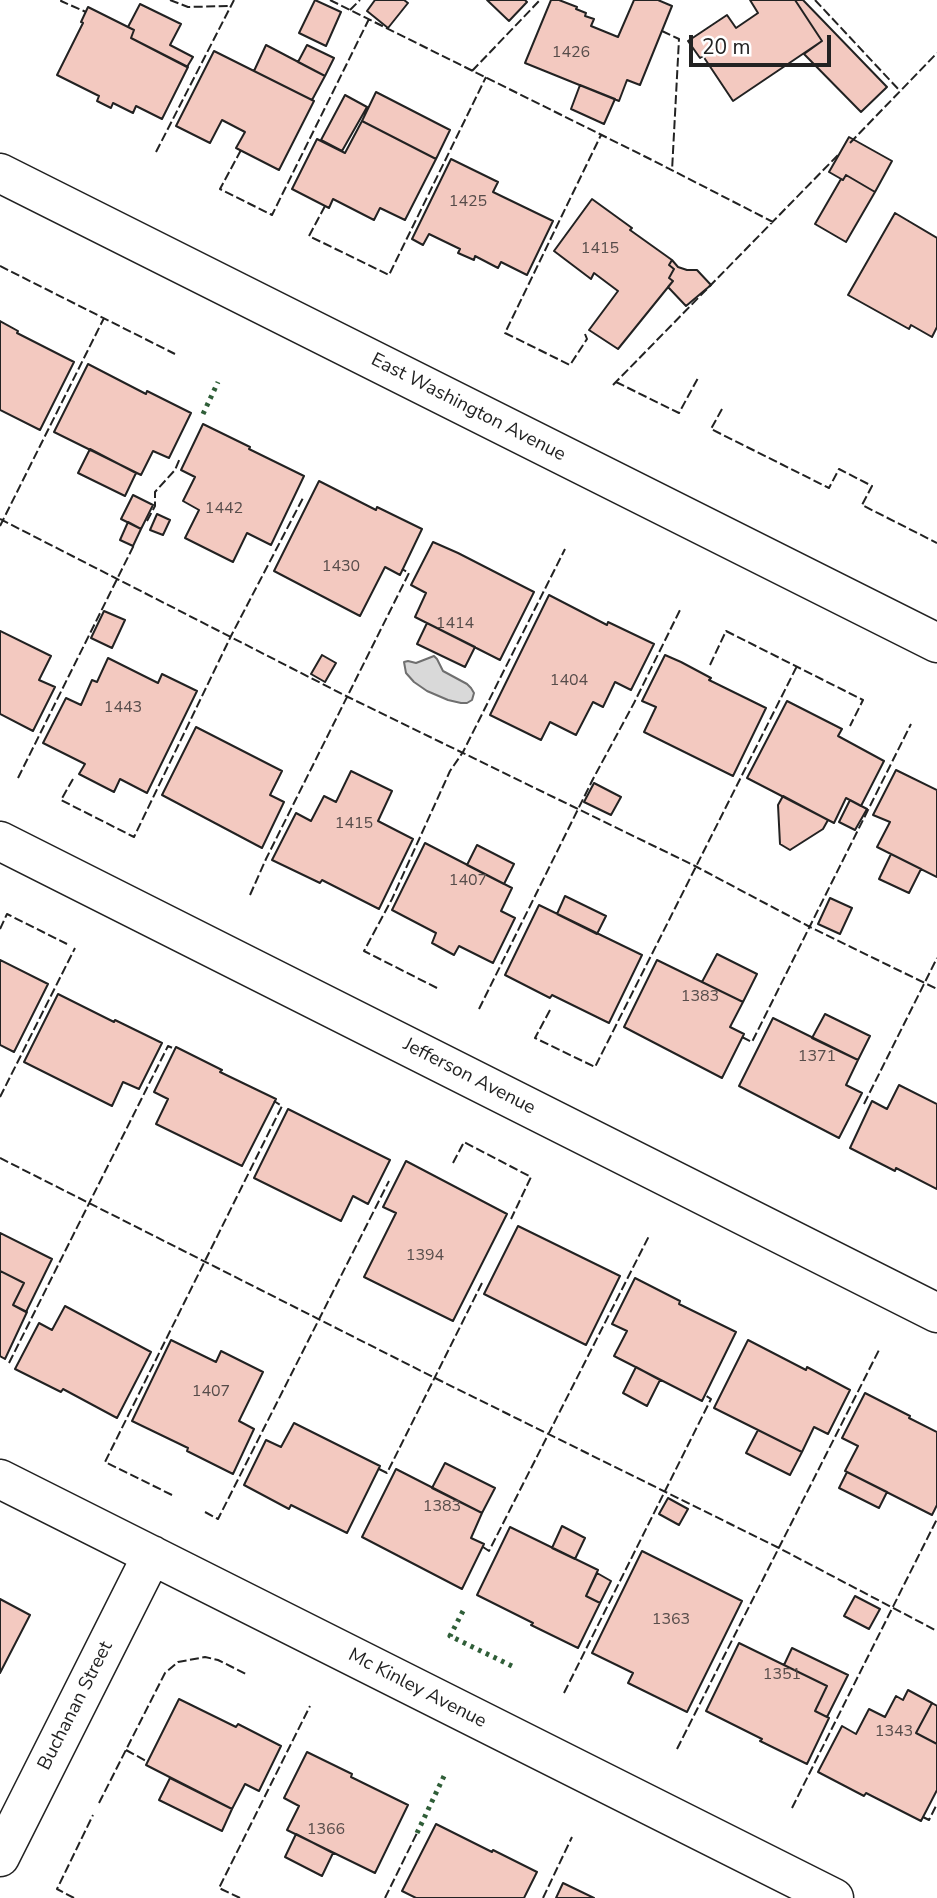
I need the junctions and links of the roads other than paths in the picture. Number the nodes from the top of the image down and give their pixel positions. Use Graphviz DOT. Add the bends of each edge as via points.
graph roads {
  1 [pos="0,173"];
  2 [pos="937,643"];
  3 [pos="0,841"];
  4 [pos="937,1312"];
  5 [pos="0,1479"];
  6 [pos="152,1555"];
  7 [pos="0,1857"];
  8 [pos="834,1898"];
  1 -- 2 [label="street, East Washington Avenue"];
  3 -- 4 [label="street, Jefferson Avenue"];
  5 -- 6 [label="street, Mc Kinley Avenue"];
  6 -- 7 [label="street, Buchanan Street"];
  6 -- 8 [label="street, Mc Kinley Avenue"];
}
